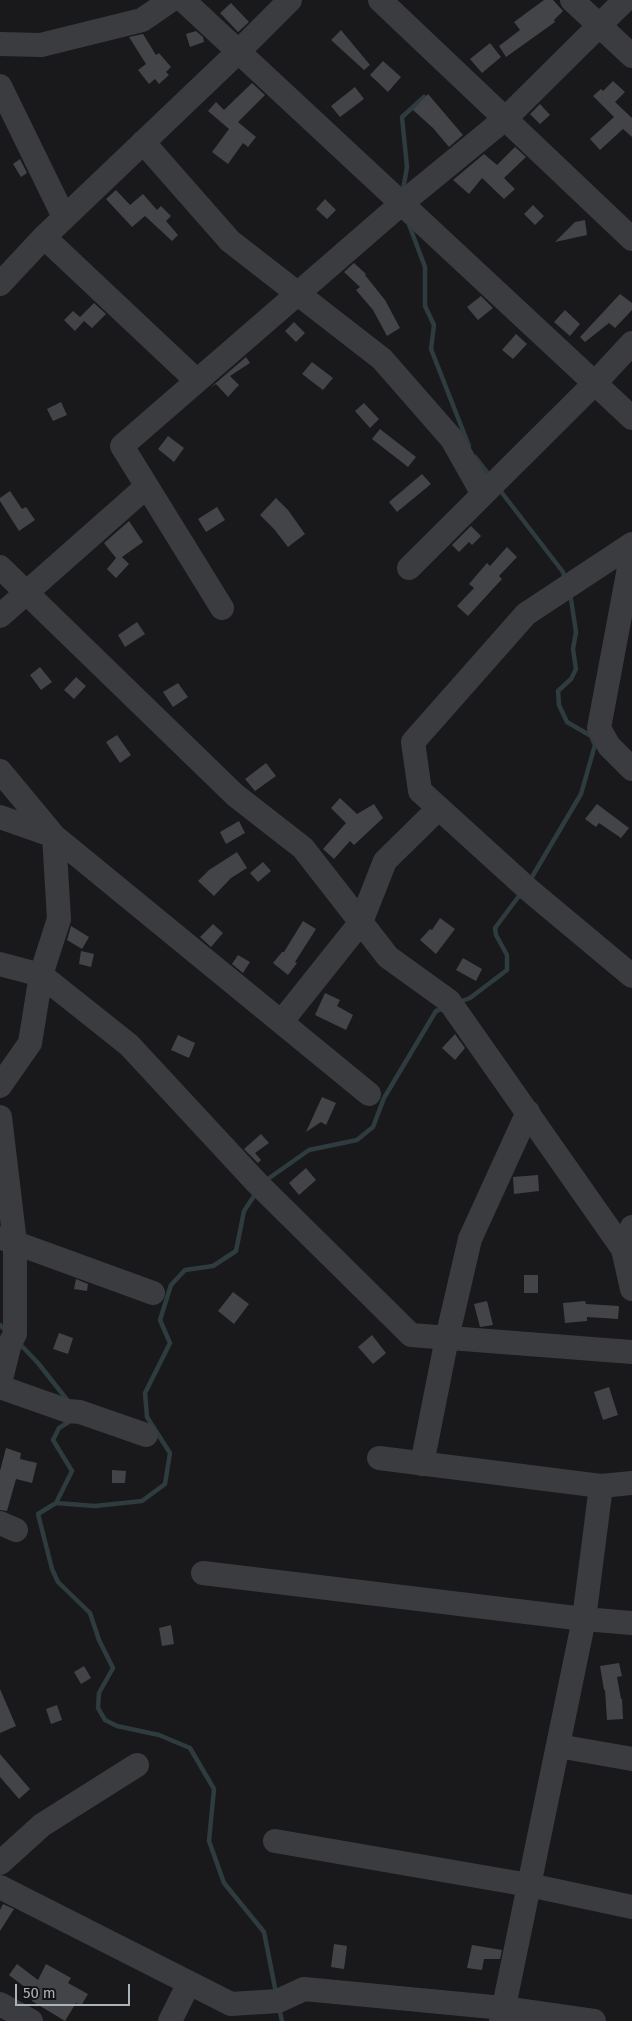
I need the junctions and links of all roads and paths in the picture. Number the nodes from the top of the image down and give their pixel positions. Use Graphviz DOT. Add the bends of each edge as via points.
graph roads {
  1 [pos="171,0"];
  2 [pos="183,0"];
  3 [pos="290,0"];
  4 [pos="380,0"];
  5 [pos="572,0"];
  6 [pos="625,0"];
  7 [pos="600,26"];
  8 [pos="0,44"];
  9 [pos="238,52"];
  10 [pos="632,56"];
  11 [pos="0,86"];
  12 [pos="506,118"];
  13 [pos="143,142"];
  14 [pos="400,204"];
  15 [pos="64,217"];
  16 [pos="44,237"];
  17 [pos="632,240"];
  18 [pos="0,284"];
  19 [pos="298,294"];
  20 [pos="632,344"];
  21 [pos="197,381"];
  22 [pos="594,384"];
  23 [pos="632,418"];
  24 [pos="146,487"];
  25 [pos="491,487"];
  26 [pos="632,544"];
  27 [pos="632,552"];
  28 [pos="0,567"];
  29 [pos="409,568"];
  30 [pos="26,592"];
  31 [pos="222,608"];
  32 [pos="0,616"];
  33 [pos="632,769"];
  34 [pos="0,771"];
  35 [pos="439,808"];
  36 [pos="0,817"];
  37 [pos="54,836"];
  38 [pos="361,922"];
  39 [pos="0,964"];
  40 [pos="41,975"];
  41 [pos="632,976"];
  42 [pos="282,1021"];
  43 [pos="0,1086"];
  44 [pos="369,1094"];
  45 [pos="528,1112"];
  46 [pos="0,1117"];
  47 [pos="628,1238"];
  48 [pos="8,1240"];
  49 [pos="632,1289"];
  50 [pos="153,1293"];
  51 [pos="447,1338"];
  52 [pos="632,1352"];
  53 [pos="0,1382"];
  54 [pos="0,1387"];
  55 [pos="146,1434"];
  56 [pos="379,1458"];
  57 [pos="422,1464"];
  58 [pos="632,1483"];
  59 [pos="601,1486"];
  60 [pos="203,1573"];
  61 [pos="584,1620"];
  62 [pos="632,1623"];
  63 [pos="558,1746"];
  64 [pos="632,1759"];
  65 [pos="137,1765"];
  66 [pos="275,1841"];
  67 [pos="0,1864"];
  68 [pos="529,1885"];
  69 [pos="0,1887"];
  70 [pos="632,1907"];
  71 [pos="189,1983"];
  72 [pos="0,2004"];
  73 [pos="502,2014"];
  74 [pos="31,2021"];
  75 [pos="170,2021"];
  76 [pos="594,2021"];
  1 -- 8 [label="street" via="142,20 41,45"];
  2 -- 9 [label="street"];
  3 -- 9 [label="street"];
  4 -- 12 [label="street"];
  5 -- 7 [label="street"];
  6 -- 7 [label="street"];
  7 -- 10 [label="street"];
  7 -- 12 [label="street"];
  9 -- 13 [label="street"];
  9 -- 14 [label="street"];
  11 -- 15 [label="street"];
  12 -- 14 [label="street"];
  12 -- 17 [label="street"];
  13 -- 15 [label="street"];
  13 -- 19 [label="street" via="230,241"];
  14 -- 19 [label="street"];
  14 -- 22 [label="street"];
  15 -- 16 [label="street"];
  16 -- 18 [label="street"];
  16 -- 21 [label="street"];
  19 -- 21 [label="street"];
  19 -- 25 [label="street" via="382,359"];
  20 -- 22 [label="street"];
  21 -- 24 [label="street" via="122,446"];
  22 -- 23 [label="street"];
  22 -- 25 [label="street"];
  24 -- 30 [label="street"];
  24 -- 31 [label="street"];
  25 -- 29 [label="street"];
  26 -- 35 [label="street" via="526,614 413,742 420,791"];
  27 -- 33 [label="street" via="599,728 609,746"];
  28 -- 30 [label="street"];
  30 -- 32 [label="street"];
  30 -- 38 [label="street" via="235,795 303,848"];
  34 -- 37 [label="street"];
  35 -- 38 [label="street" via="385,861"];
  35 -- 41 [label="street"];
  36 -- 37 [label="street"];
  37 -- 40 [label="street" via="59,919"];
  37 -- 42 [label="street"];
  38 -- 42 [label="street"];
  38 -- 45 [label="street" via="388,958 453,1005"];
  39 -- 40 [label="street"];
  40 -- 43 [label="street" via="30,1043"];
  40 -- 51 [label="street" via="129,1045 260,1186 411,1335"];
  42 -- 44 [label="street"];
  45 -- 47 [label="street"];
  45 -- 51 [label="street" via="470,1239"];
  46 -- 48 [label="street"];
  47 -- 49 [label="street"];
  48 -- 50 [label="street"];
  48 -- 53 [label="street" via="13,1338"];
  51 -- 52 [label="street"];
  51 -- 57 [label="street"];
  54 -- 55 [label="street"];
  56 -- 57 [label="street"];
  57 -- 59 [label="street"];
  58 -- 59 [label="street"];
  59 -- 61 [label="street"];
  60 -- 61 [label="street"];
  61 -- 62 [label="street"];
  61 -- 63 [label="street"];
  63 -- 64 [label="street"];
  63 -- 68 [label="street"];
  65 -- 67 [label="street" via="42,1825"];
  66 -- 68 [label="street"];
  68 -- 70 [label="street"];
  68 -- 73 [label="street"];
  69 -- 71 [label="street"];
  71 -- 73 [label="street" via="231,2004 278,2001 304,1989"];
  71 -- 75 [label="street"];
  72 -- 74 [label="street"];
  73 -- 76 [label="street"];
}
